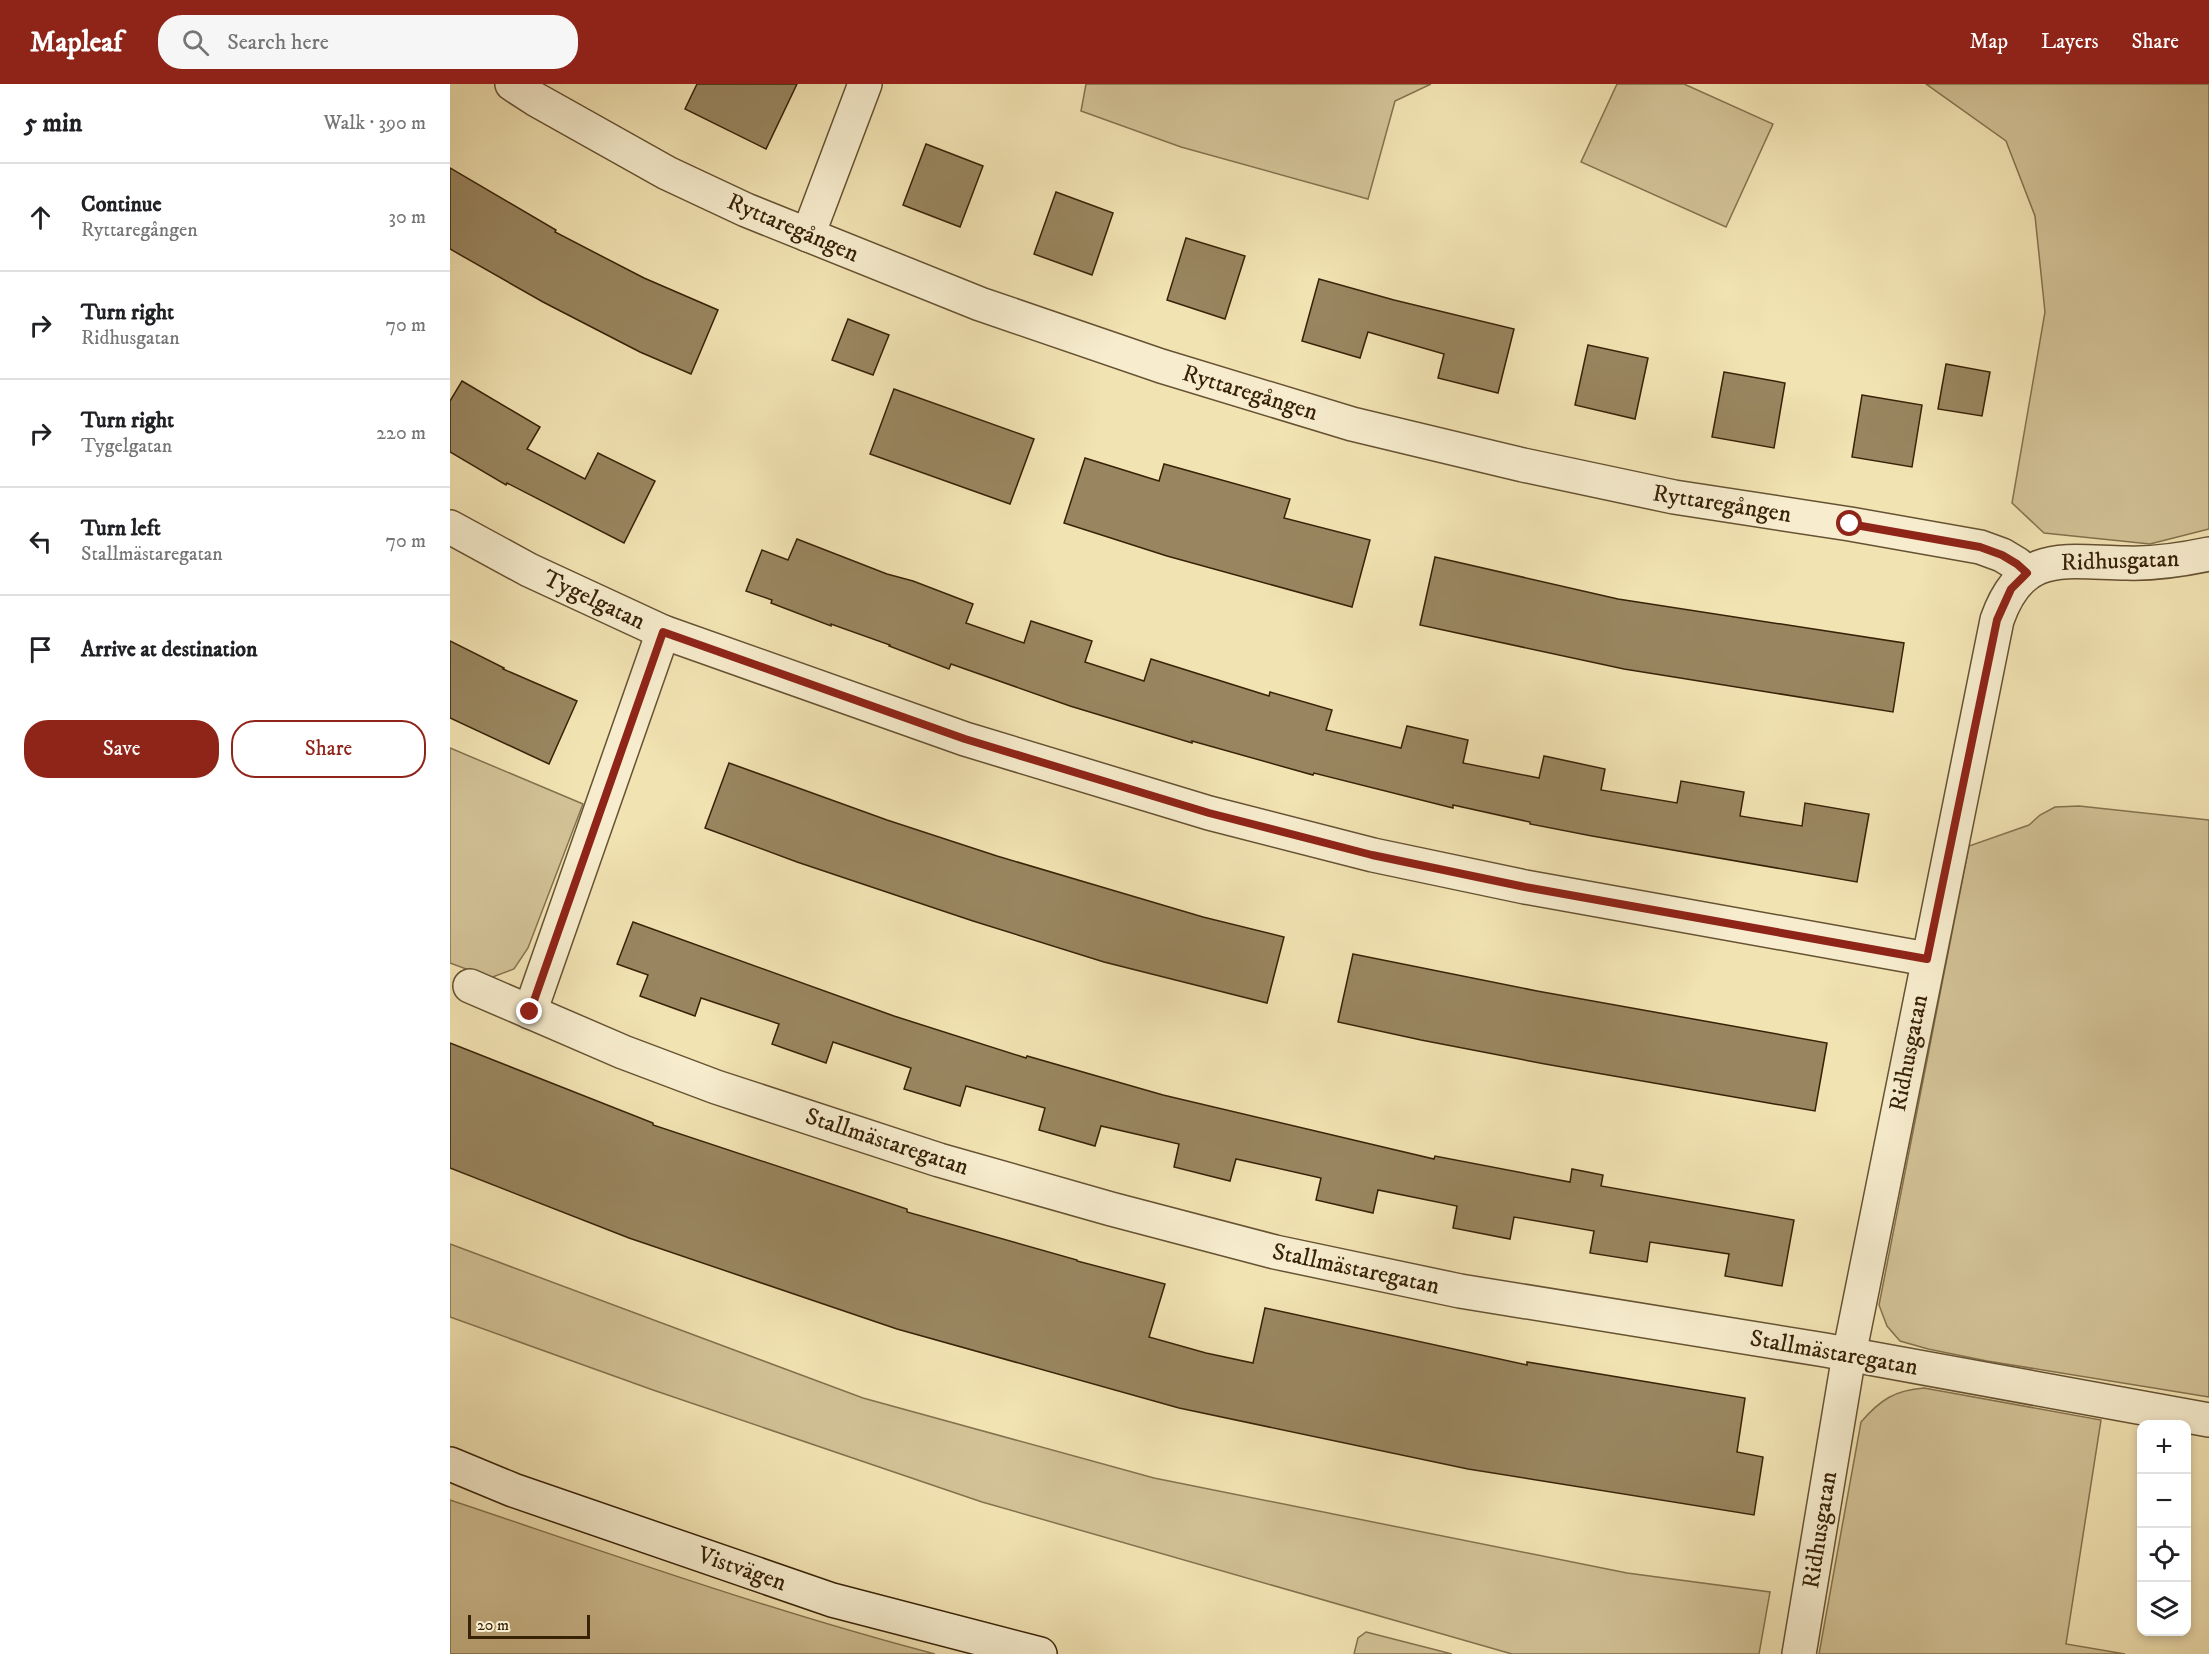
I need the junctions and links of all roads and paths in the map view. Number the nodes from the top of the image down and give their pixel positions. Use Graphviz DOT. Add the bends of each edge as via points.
graph roads {
  1 [pos="512,84"];
  2 [pos="865,84"];
  3 [pos="808,235"];
  4 [pos="450,527"];
  5 [pos="2209,554"];
  6 [pos="2027,573"];
  7 [pos="663,632"];
  8 [pos="1927,959"];
  9 [pos="470,987"];
  10 [pos="530,1012"];
  11 [pos="1849,1355"];
  12 [pos="2209,1420"];
  13 [pos="450,1464"];
  14 [pos="1040,1654"];
  15 [pos="1799,1654"];
  1 -- 3 [label="street, Ryttaregången" via="668,172"];
  2 -- 3 [label="street"];
  3 -- 6 [label="street, Ryttaregången" via="980,304 1161,366 1352,424 1674,497 1980,547 2002,555"];
  4 -- 7 [label="street, Tygelgatan" via="529,570"];
  5 -- 6 [label="street, Ridhusgatan" via="2163,562 2062,561"];
  6 -- 8 [label="street, Ridhusgatan" via="2011,589 1997,620"];
  7 -- 8 [label="street, Tygelgatan" via="965,739 1209,813 1372,855 1525,887"];
  7 -- 10 [label="street"];
  8 -- 11 [label="street, Ridhusgatan"];
  9 -- 10 [label="street, Stallmästaregatan"];
  10 -- 11 [label="street, Stallmästaregatan" via="716,1087 939,1160 1275,1252 1460,1291"];
  11 -- 12 [label="street, Stallmästaregatan"];
  11 -- 15 [label="street, Ridhusgatan"];
  13 -- 14 [label="street, Vistvägen" via="524,1494 832,1600"];
}
